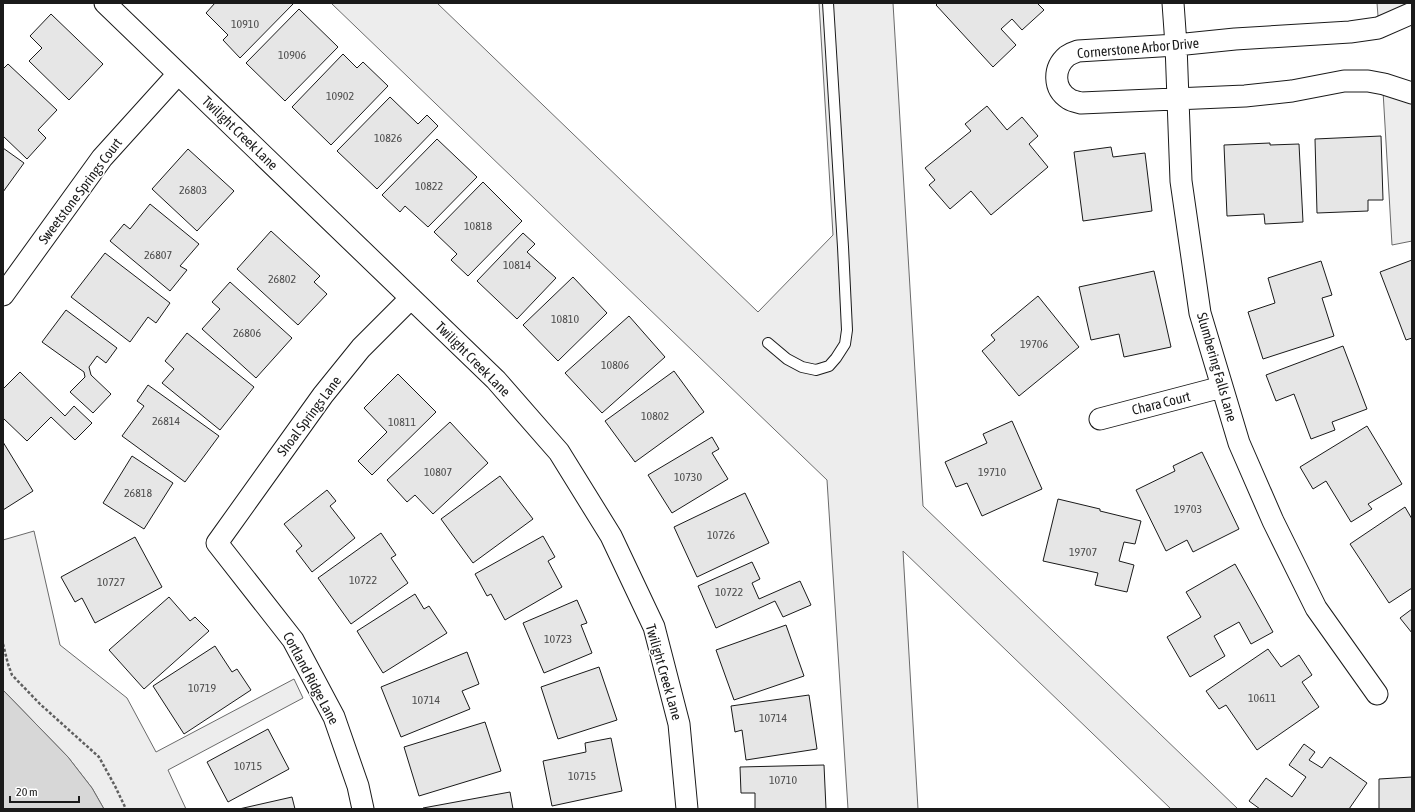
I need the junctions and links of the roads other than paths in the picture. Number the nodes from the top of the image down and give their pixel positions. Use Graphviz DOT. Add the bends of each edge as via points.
graph roads {
  1 [pos="105,3"];
  2 [pos="828,3"];
  3 [pos="1172,3"];
  4 [pos="1412,13"];
  5 [pos="1176,45"];
  6 [pos="178,74"];
  7 [pos="1412,93"];
  8 [pos="1177,99"];
  9 [pos="3,295"];
  10 [pos="411,298"];
  11 [pos="768,343"];
  12 [pos="1222,387"];
  13 [pos="1100,418"];
  14 [pos="217,543"];
  15 [pos="1377,694"];
  16 [pos="363,809"];
  17 [pos="687,809"];
  1 -- 6 [label="street, Twilight Creek Lane"];
  2 -- 11 [label="lane" via="847,330 845,344 829,366 816,370 802,368"];
  3 -- 5 [label="street, Slumbering Falls Lane"];
  4 -- 5 [label="street, Cornerstone Arbor Drive" via="1378,28 1350,32"];
  5 -- 8 [label="street, Slumbering Falls Lane"];
  5 -- 8 [label="street, Cornerstone Arbor Drive" via="1078,51 1067,55 1058,66 1055,79 1068,99 1081,104"];
  6 -- 9 [label="street, Sweetstone Springs Court" via="102,158"];
  6 -- 10 [label="street, Twilight Creek Lane"];
  7 -- 8 [label="street, Cornerstone Arbor Drive" via="1368,81 1344,81 1245,96"];
  8 -- 12 [label="street, Slumbering Falls Lane" via="1181,180 1200,313"];
  10 -- 14 [label="street, Shoal Springs Lane" via="361,348 323,395"];
  10 -- 17 [label="street, Twilight Creek Lane" via="496,380 559,452 611,536 654,627 679,724"];
  12 -- 13 [label="street, Chara Court"];
  12 -- 15 [label="street, Slumbering Falls Lane" via="1239,443 1273,521 1316,608"];
  14 -- 16 [label="street, Cortland Ridge Lane" via="293,640 334,717 358,786"];
}
